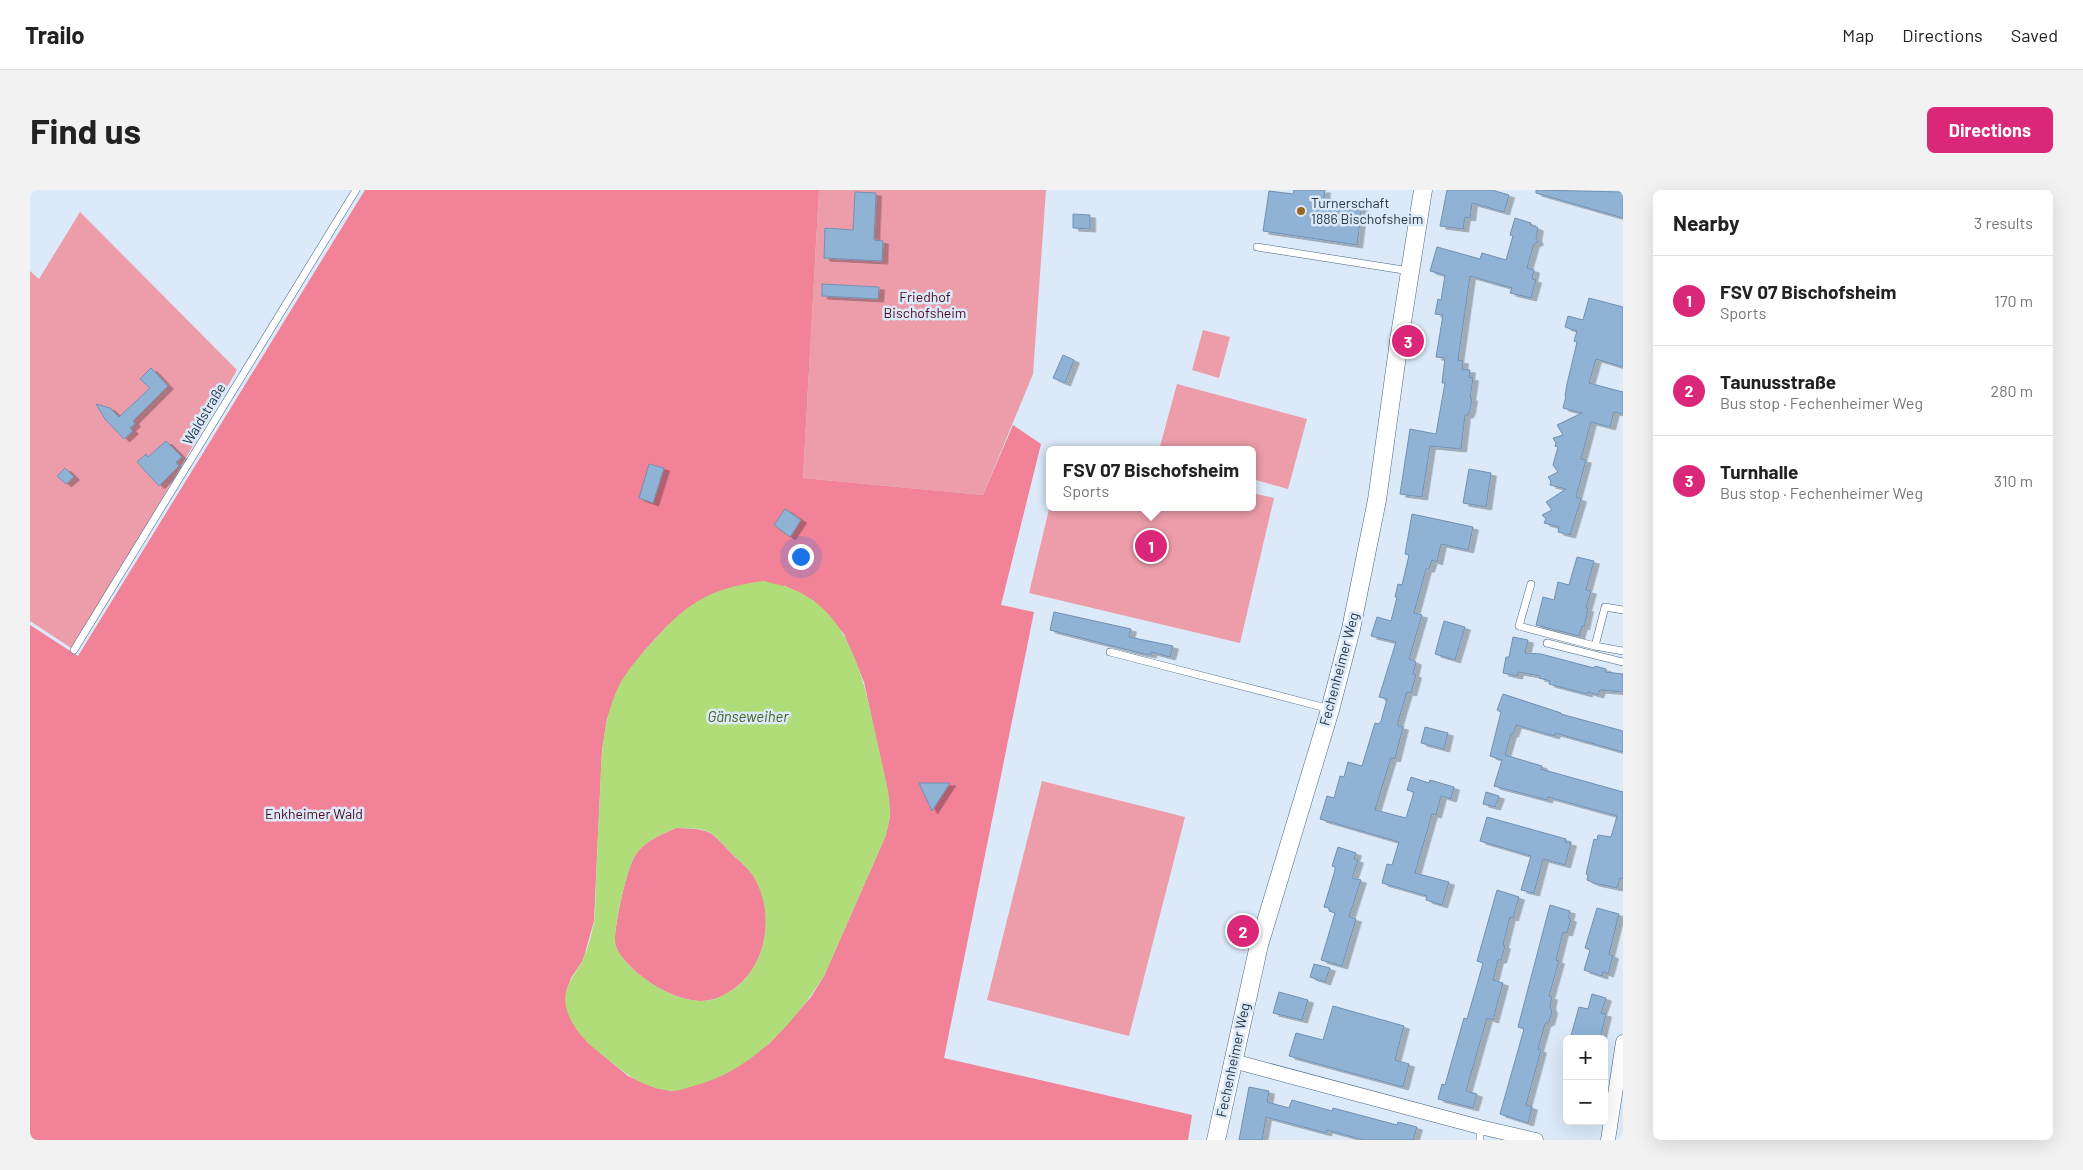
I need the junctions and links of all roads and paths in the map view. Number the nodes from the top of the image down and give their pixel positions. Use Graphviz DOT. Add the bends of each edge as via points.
graph roads {
  1 [pos="356,190"];
  2 [pos="1423,190"];
  3 [pos="1257,248"];
  4 [pos="1410,271"];
  5 [pos="1531,584"];
  6 [pos="1623,610"];
  7 [pos="1546,642"];
  8 [pos="1595,646"];
  9 [pos="74,650"];
  10 [pos="1623,651"];
  11 [pos="1110,652"];
  12 [pos="1623,662"];
  13 [pos="1330,710"];
  14 [pos="1623,1042"];
  15 [pos="1233,1060"];
  16 [pos="1480,1134"];
  17 [pos="1216,1140"];
  18 [pos="1536,1140"];
  19 [pos="1608,1140"];
  1 -- 9 [label="lane, Waldstraße"];
  2 -- 4 [label="street, Fechenheimer Weg"];
  3 -- 4 [label="lane"];
  4 -- 13 [label="street, Fechenheimer Weg" via="1378,500"];
  5 -- 8 [label="lane" via="1518,626"];
  6 -- 8 [label="lane" via="1605,607"];
  7 -- 12 [label="lane"];
  8 -- 10 [label="lane"];
  11 -- 13 [label="lane"];
  13 -- 15 [label="street, Fechenheimer Weg" via="1268,912"];
  14 -- 19 [label="street"];
  15 -- 16 [label="street"];
  15 -- 17 [label="street, Fechenheimer Weg"];
  16 -- 18 [label="street"];
}
